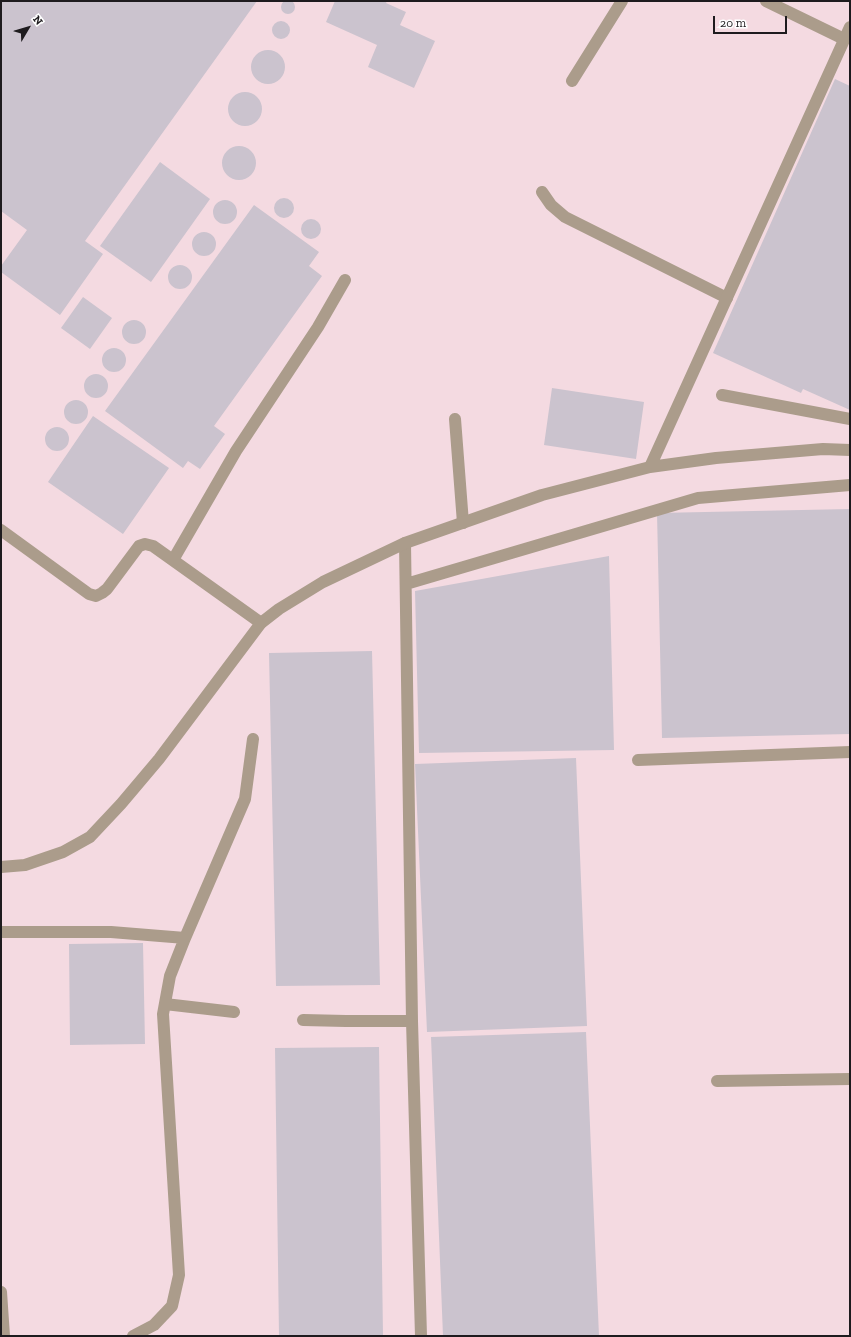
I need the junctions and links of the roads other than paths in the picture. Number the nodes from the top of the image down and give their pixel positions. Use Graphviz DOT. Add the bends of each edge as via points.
graph roads {
  1 [pos="622,1"];
  2 [pos="766,1"];
  3 [pos="850,28"];
  4 [pos="844,39"];
  5 [pos="572,82"];
  6 [pos="542,192"];
  7 [pos="345,280"];
  8 [pos="727,298"];
  9 [pos="722,395"];
  10 [pos="455,418"];
  11 [pos="850,419"];
  12 [pos="850,450"];
  13 [pos="650,467"];
  14 [pos="850,485"];
  15 [pos="463,523"];
  16 [pos="1,530"];
  17 [pos="405,543"];
  18 [pos="173,560"];
  19 [pos="406,584"];
  20 [pos="261,623"];
  21 [pos="253,739"];
  22 [pos="850,752"];
  23 [pos="638,760"];
  24 [pos="1,867"];
  25 [pos="1,932"];
  26 [pos="185,938"];
  27 [pos="165,1004"];
  28 [pos="234,1012"];
  29 [pos="303,1020"];
  30 [pos="412,1021"];
  31 [pos="850,1080"];
  32 [pos="717,1081"];
  33 [pos="1,1292"];
  34 [pos="4,1336"];
  35 [pos="133,1336"];
  36 [pos="420,1336"];
  1 -- 5 [label="street"];
  2 -- 4 [label="street"];
  3 -- 4 [label="street"];
  4 -- 8 [label="street"];
  6 -- 8 [label="street" via="551,205 565,217"];
  7 -- 18 [label="street" via="318,327 236,451"];
  8 -- 13 [label="street"];
  9 -- 11 [label="street"];
  10 -- 15 [label="street"];
  12 -- 13 [label="street" via="823,449 724,457"];
  13 -- 15 [label="street" via="542,495"];
  14 -- 19 [label="street" via="698,498"];
  15 -- 17 [label="street"];
  16 -- 18 [label="street" via="89,594 96,596 102,594 139,546 153,546"];
  17 -- 19 [label="street"];
  17 -- 20 [label="street" via="323,582"];
  18 -- 20 [label="street"];
  19 -- 30 [label="street"];
  20 -- 24 [label="street" via="159,759 90,837 63,852 25,865"];
  21 -- 26 [label="street" via="245,799"];
  22 -- 23 [label="street"];
  25 -- 26 [label="street" via="111,932"];
  26 -- 27 [label="street" via="170,976"];
  27 -- 28 [label="street"];
  27 -- 35 [label="street" via="163,1014 179,1275 172,1306 154,1325"];
  29 -- 30 [label="street"];
  30 -- 36 [label="street"];
  31 -- 32 [label="street"];
  33 -- 34 [label="street"];
}
